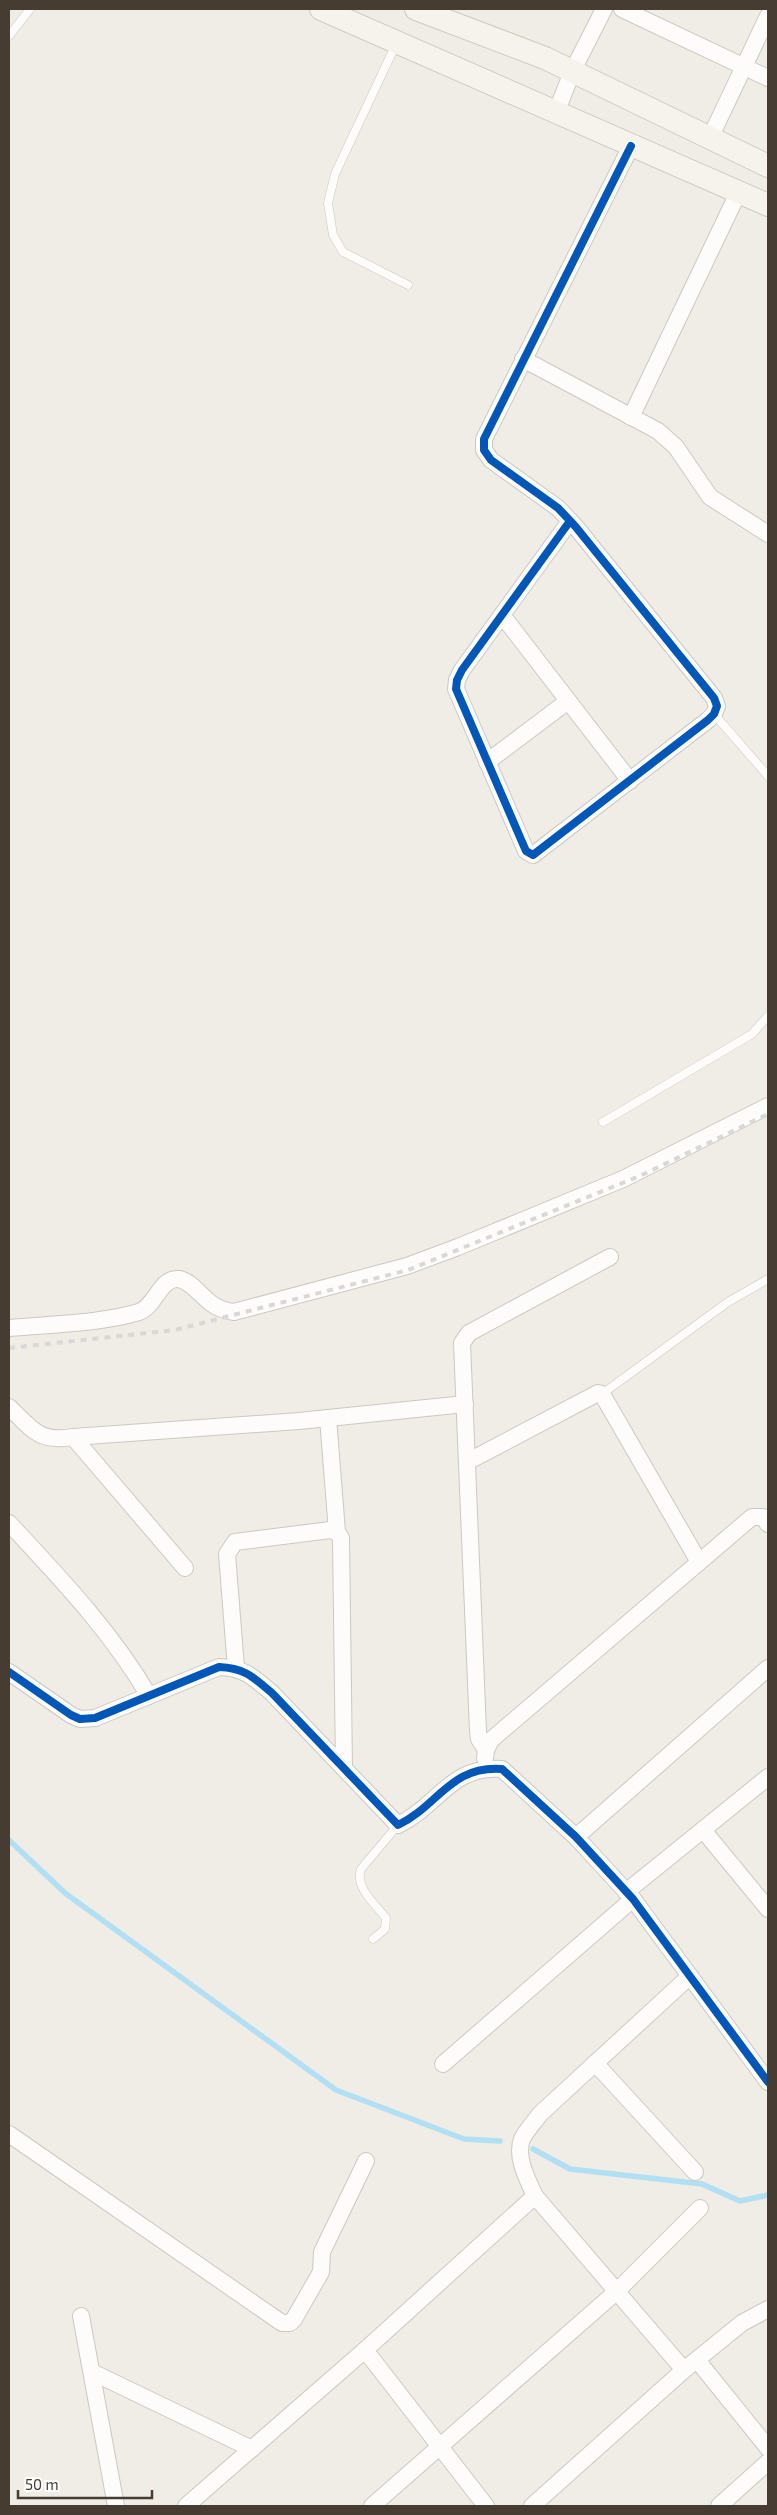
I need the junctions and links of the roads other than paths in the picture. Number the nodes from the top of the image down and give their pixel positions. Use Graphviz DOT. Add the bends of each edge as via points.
graph roads {
  1 [pos="30,9"];
  2 [pos="321,9"];
  3 [pos="416,9"];
  4 [pos="604,9"];
  5 [pos="622,9"];
  6 [pos="344,13"];
  7 [pos="768,16"];
  8 [pos="9,36"];
  9 [pos="396,42"];
  10 [pos="744,66"];
  11 [pos="572,72"];
  12 [pos="768,78"];
  13 [pos="556,113"];
  14 [pos="710,138"];
  15 [pos="631,146"];
  16 [pos="768,166"];
  17 [pos="739,191"];
  18 [pos="768,205"];
  19 [pos="408,285"];
  20 [pos="523,359"];
  21 [pos="630,417"];
  22 [pos="570,521"];
  23 [pos="768,534"];
  24 [pos="502,615"];
  25 [pos="568,701"];
  26 [pos="714,714"];
  27 [pos="487,762"];
  28 [pos="768,776"];
  29 [pos="630,781"];
  30 [pos="768,1016"];
  31 [pos="768,1106"];
  32 [pos="603,1122"];
  33 [pos="610,1258"];
  34 [pos="768,1278"];
  35 [pos="9,1328"];
  36 [pos="602,1394"];
  37 [pos="465,1404"];
  38 [pos="9,1407"];
  39 [pos="328,1418"];
  40 [pos="73,1437"];
  41 [pos="467,1462"];
  42 [pos="9,1523"];
  43 [pos="768,1524"];
  44 [pos="337,1532"];
  45 [pos="699,1562"];
  46 [pos="185,1568"];
  47 [pos="236,1668"];
  48 [pos="768,1668"];
  49 [pos="9,1672"];
  50 [pos="149,1696"];
  51 [pos="486,1750"];
  52 [pos="344,1768"];
  53 [pos="485,1768"];
  54 [pos="768,1777"];
  55 [pos="398,1825"];
  56 [pos="703,1830"];
  57 [pos="576,1837"];
  58 [pos="630,1896"];
  59 [pos="768,1909"];
  60 [pos="374,1939"];
  61 [pos="690,1976"];
  62 [pos="595,2062"];
  63 [pos="443,2064"];
  64 [pos="768,2082"];
  65 [pos="9,2134"];
  66 [pos="366,2161"];
  67 [pos="695,2172"];
  68 [pos="536,2196"];
  69 [pos="700,2208"];
  70 [pos="616,2292"];
  71 [pos="768,2309"];
  72 [pos="81,2316"];
  73 [pos="365,2350"];
  74 [pos="690,2365"];
  75 [pos="92,2372"];
  76 [pos="438,2447"];
  77 [pos="252,2448"];
  78 [pos="768,2448"];
  79 [pos="768,2462"];
  80 [pos="204,2500"];
  81 [pos="116,2506"];
  82 [pos="186,2506"];
  83 [pos="372,2506"];
  84 [pos="486,2506"];
  85 [pos="532,2506"];
  86 [pos="719,2506"];
  1 -- 8 [label="lane"];
  2 -- 6 [label="main road"];
  3 -- 11 [label="main road" via="545,58"];
  4 -- 11 [label="street"];
  5 -- 10 [label="street"];
  6 -- 9 [label="main road"];
  7 -- 10 [label="street"];
  9 -- 13 [label="main road"];
  9 -- 19 [label="lane" via="335,174 328,203 333,235 343,252"];
  10 -- 12 [label="street"];
  10 -- 14 [label="street"];
  11 -- 13 [label="street"];
  11 -- 14 [label="main road"];
  13 -- 15 [label="main road"];
  14 -- 16 [label="main road"];
  15 -- 17 [label="main road"];
  15 -- 20 [label="street"];
  17 -- 18 [label="main road"];
  17 -- 21 [label="street"];
  20 -- 21 [label="street"];
  20 -- 22 [label="street" via="484,439 484,450 491,460 544,497"];
  21 -- 23 [label="street" via="658,431 676,447 710,497"];
  22 -- 24 [label="street"];
  22 -- 26 [label="street" via="714,698 718,706"];
  24 -- 25 [label="street"];
  24 -- 27 [label="street" via="457,680 456,690"];
  25 -- 27 [label="street"];
  25 -- 29 [label="street"];
  26 -- 28 [label="lane"];
  26 -- 29 [label="street"];
  27 -- 29 [label="street" via="529,855"];
  30 -- 32 [label="lane" via="752,1034"];
  31 -- 35 [label="street" via="623,1179 407,1266 234,1312 213,1305 183,1280 176,1279 163,1286 154,1302 139,1312"];
  33 -- 37 [label="street" via="464,1338"];
  34 -- 36 [label="lane" via="728,1302"];
  36 -- 41 [label="street" via="598,1393"];
  36 -- 45 [label="street"];
  37 -- 39 [label="street"];
  37 -- 41 [label="street"];
  38 -- 40 [label="street" via="44,1437 55,1440"];
  39 -- 40 [label="street"];
  39 -- 44 [label="street"];
  40 -- 46 [label="street"];
  41 -- 51 [label="street" via="478,1732"];
  42 -- 50 [label="street" via="98,1622"];
  43 -- 45 [label="street" via="762,1517 752,1517"];
  44 -- 47 [label="street" via="330,1530 236,1542 230,1548 227,1554"];
  44 -- 52 [label="street" via="341,1538"];
  45 -- 51 [label="street" via="491,1740"];
  47 -- 50 [label="street" via="219,1667"];
  47 -- 52 [label="street" via="272,1693"];
  48 -- 57 [label="street"];
  49 -- 50 [label="street" via="80,1719 95,1718"];
  51 -- 53 [label="street"];
  52 -- 55 [label="street"];
  53 -- 55 [label="street" via="467,1773"];
  53 -- 57 [label="street" via="502,1769"];
  54 -- 56 [label="street"];
  55 -- 60 [label="lane" via="360,1869 358,1876 360,1885 386,1918 385,1928"];
  56 -- 58 [label="street"];
  56 -- 59 [label="street"];
  57 -- 58 [label="street"];
  58 -- 61 [label="street"];
  58 -- 63 [label="street"];
  61 -- 62 [label="street"];
  61 -- 64 [label="street"];
  62 -- 67 [label="street"];
  62 -- 68 [label="street" via="540,2114 522,2140 524,2172"];
  65 -- 66 [label="street" via="282,2323 290,2323 294,2319 321,2272 320,2257"];
  68 -- 70 [label="street"];
  68 -- 73 [label="street"];
  69 -- 70 [label="street"];
  70 -- 74 [label="street"];
  70 -- 76 [label="street"];
  71 -- 74 [label="street" via="742,2323"];
  72 -- 75 [label="street"];
  73 -- 76 [label="street"];
  73 -- 77 [label="street"];
  74 -- 78 [label="street"];
  74 -- 85 [label="street"];
  75 -- 77 [label="street"];
  75 -- 81 [label="street"];
  76 -- 83 [label="street"];
  76 -- 84 [label="street"];
  77 -- 80 [label="street"];
  79 -- 86 [label="street"];
  80 -- 82 [label="street"];
}
